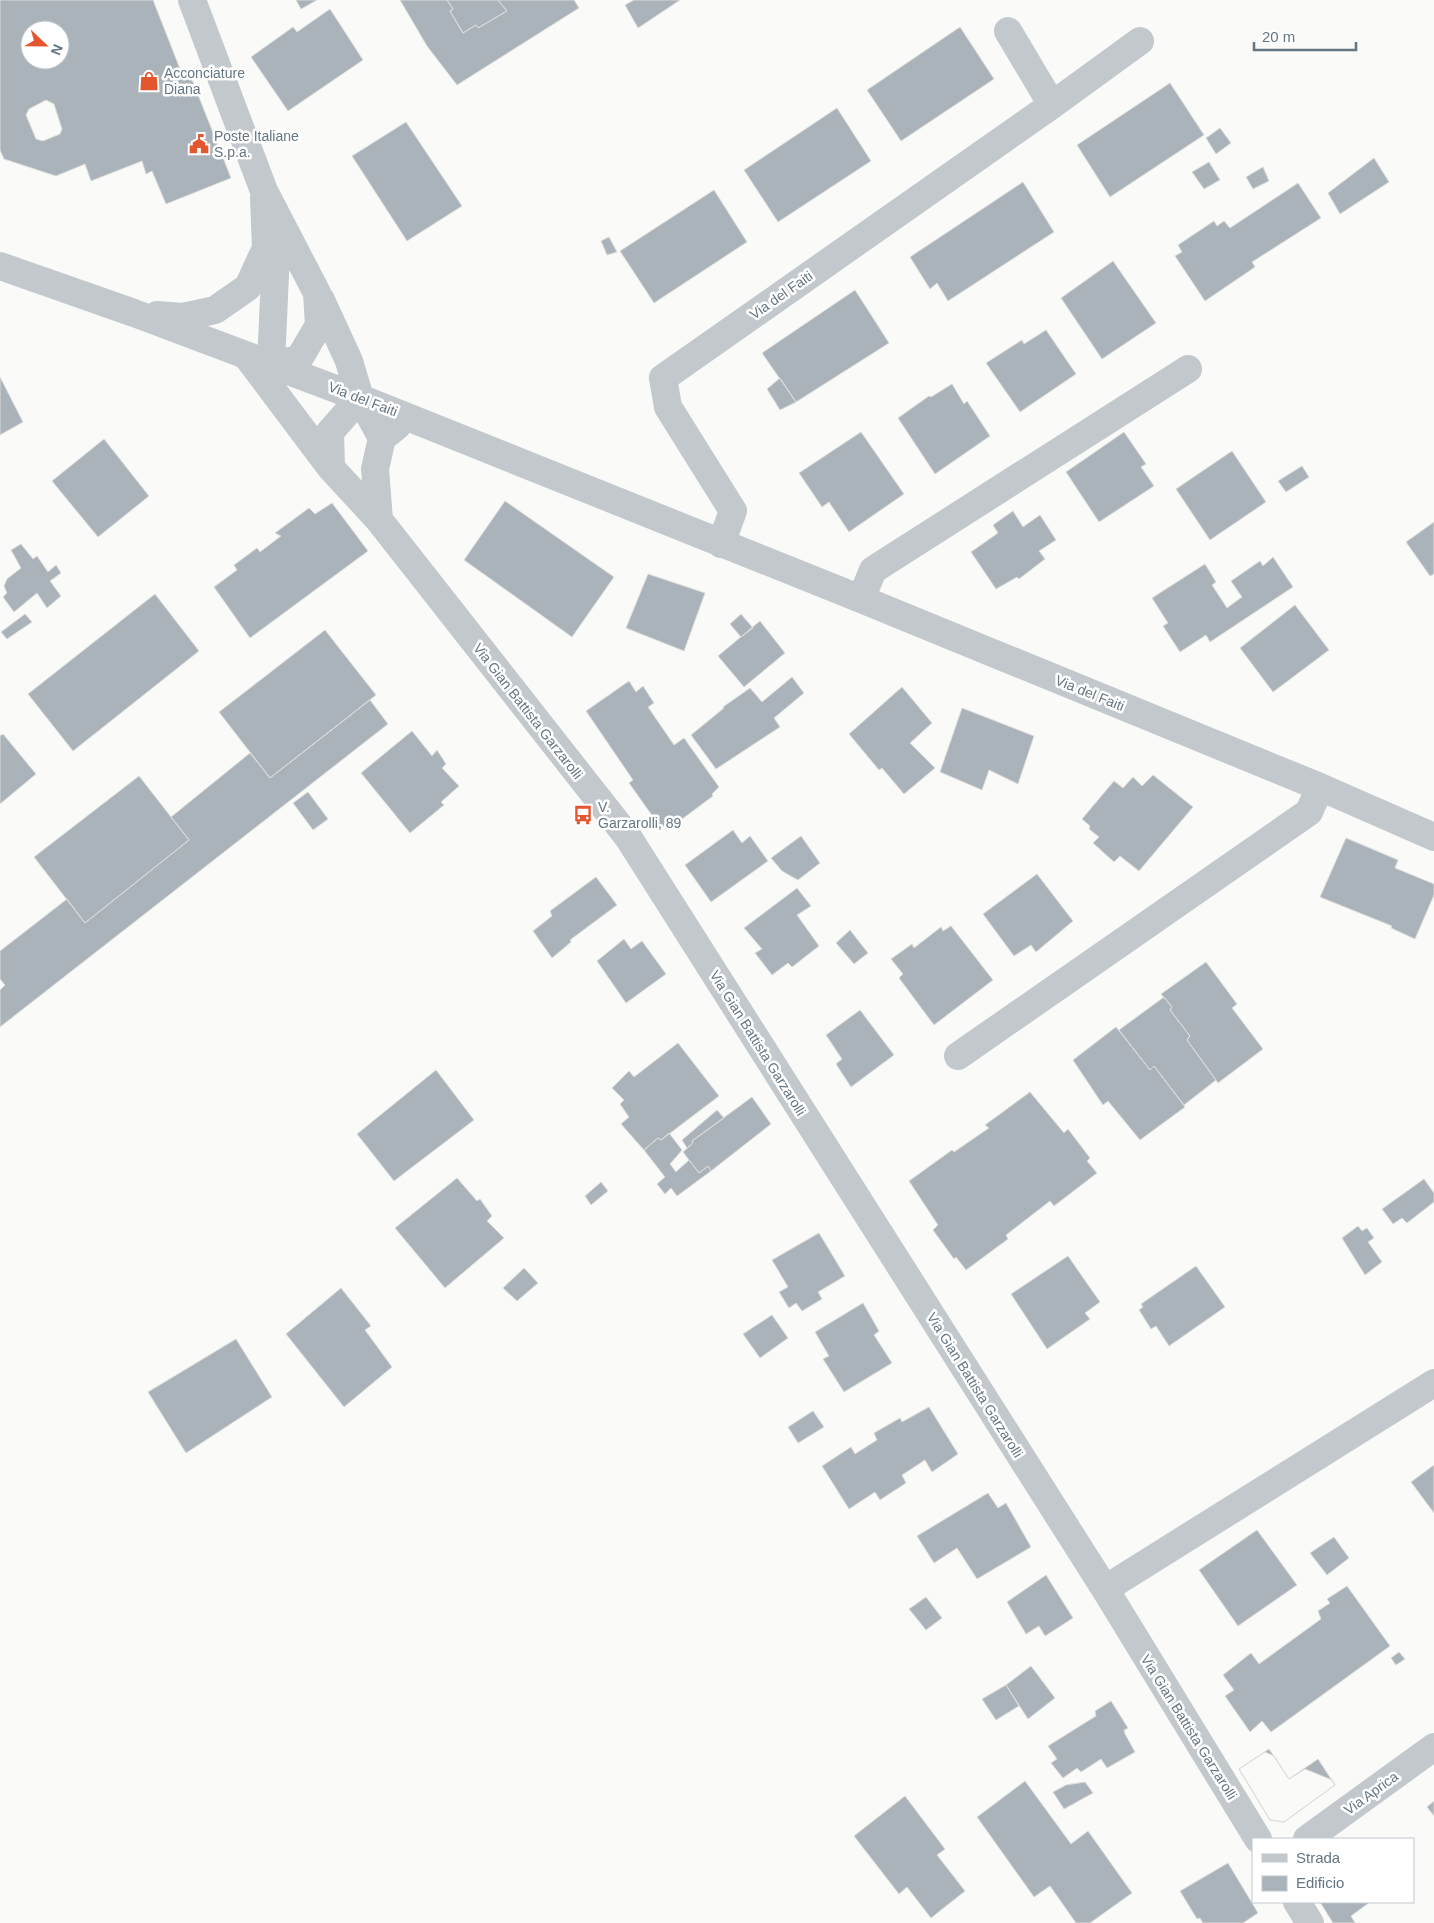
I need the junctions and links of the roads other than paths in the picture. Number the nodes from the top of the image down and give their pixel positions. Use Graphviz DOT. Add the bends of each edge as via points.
graph roads {
  1 [pos="192,0"];
  2 [pos="1008,32"];
  3 [pos="1140,41"];
  4 [pos="1052,105"];
  5 [pos="264,191"];
  6 [pos="0,266"];
  7 [pos="317,293"];
  8 [pos="134,313"];
  9 [pos="246,355"];
  10 [pos="348,361"];
  11 [pos="271,365"];
  12 [pos="1188,369"];
  13 [pos="360,398"];
  14 [pos="408,417"];
  15 [pos="382,438"];
  16 [pos="331,468"];
  17 [pos="379,520"];
  18 [pos="721,544"];
  19 [pos="861,599"];
  20 [pos="1320,787"];
  21 [pos="1434,836"];
  22 [pos="958,1056"];
  23 [pos="1434,1383"];
  24 [pos="1105,1589"];
  25 [pos="1434,1747"];
  26 [pos="1257,1838"];
  27 [pos="1308,1838"];
  28 [pos="1298,1903"];
  29 [pos="1310,1923"];
  1 -- 5 [label="street"];
  2 -- 4 [label="street"];
  3 -- 4 [label="street, Via del Faiti"];
  4 -- 18 [label="street, Via del Faiti" via="663,378 668,407 733,511"];
  5 -- 7 [label="street"];
  5 -- 8 [label="street" via="266,248 248,286 215,310 199,314 183,317"];
  5 -- 11 [label="street" via="276,252"];
  6 -- 8 [label="street, Via del Faiti"];
  7 -- 10 [label="street"];
  7 -- 11 [label="street" via="319,325 299,360"];
  8 -- 9 [label="street, Via del Faiti"];
  9 -- 11 [label="street, Via del Faiti"];
  9 -- 16 [label="street, Via Gian Battista Garzarolli"];
  10 -- 13 [label="street"];
  10 -- 14 [label="street"];
  11 -- 13 [label="street, Via del Faiti"];
  12 -- 19 [label="street" via="872,570"];
  13 -- 14 [label="street, Via del Faiti"];
  13 -- 15 [label="street"];
  13 -- 16 [label="street" via="330,432"];
  14 -- 15 [label="street"];
  14 -- 18 [label="street, Via del Faiti"];
  15 -- 17 [label="street" via="375,469"];
  16 -- 17 [label="street, Via Gian Battista Garzarolli"];
  17 -- 24 [label="street, Via Gian Battista Garzarolli" via="628,837"];
  18 -- 19 [label="street, Via del Faiti"];
  19 -- 20 [label="street, Via del Faiti"];
  20 -- 21 [label="street, Via del Faiti"];
  20 -- 22 [label="street" via="1309,812"];
  23 -- 24 [label="street"];
  24 -- 26 [label="street, Via Gian Battista Garzarolli"];
  25 -- 27 [label="street, Via Aprica"];
  28 -- 29 [label="street"];
}
